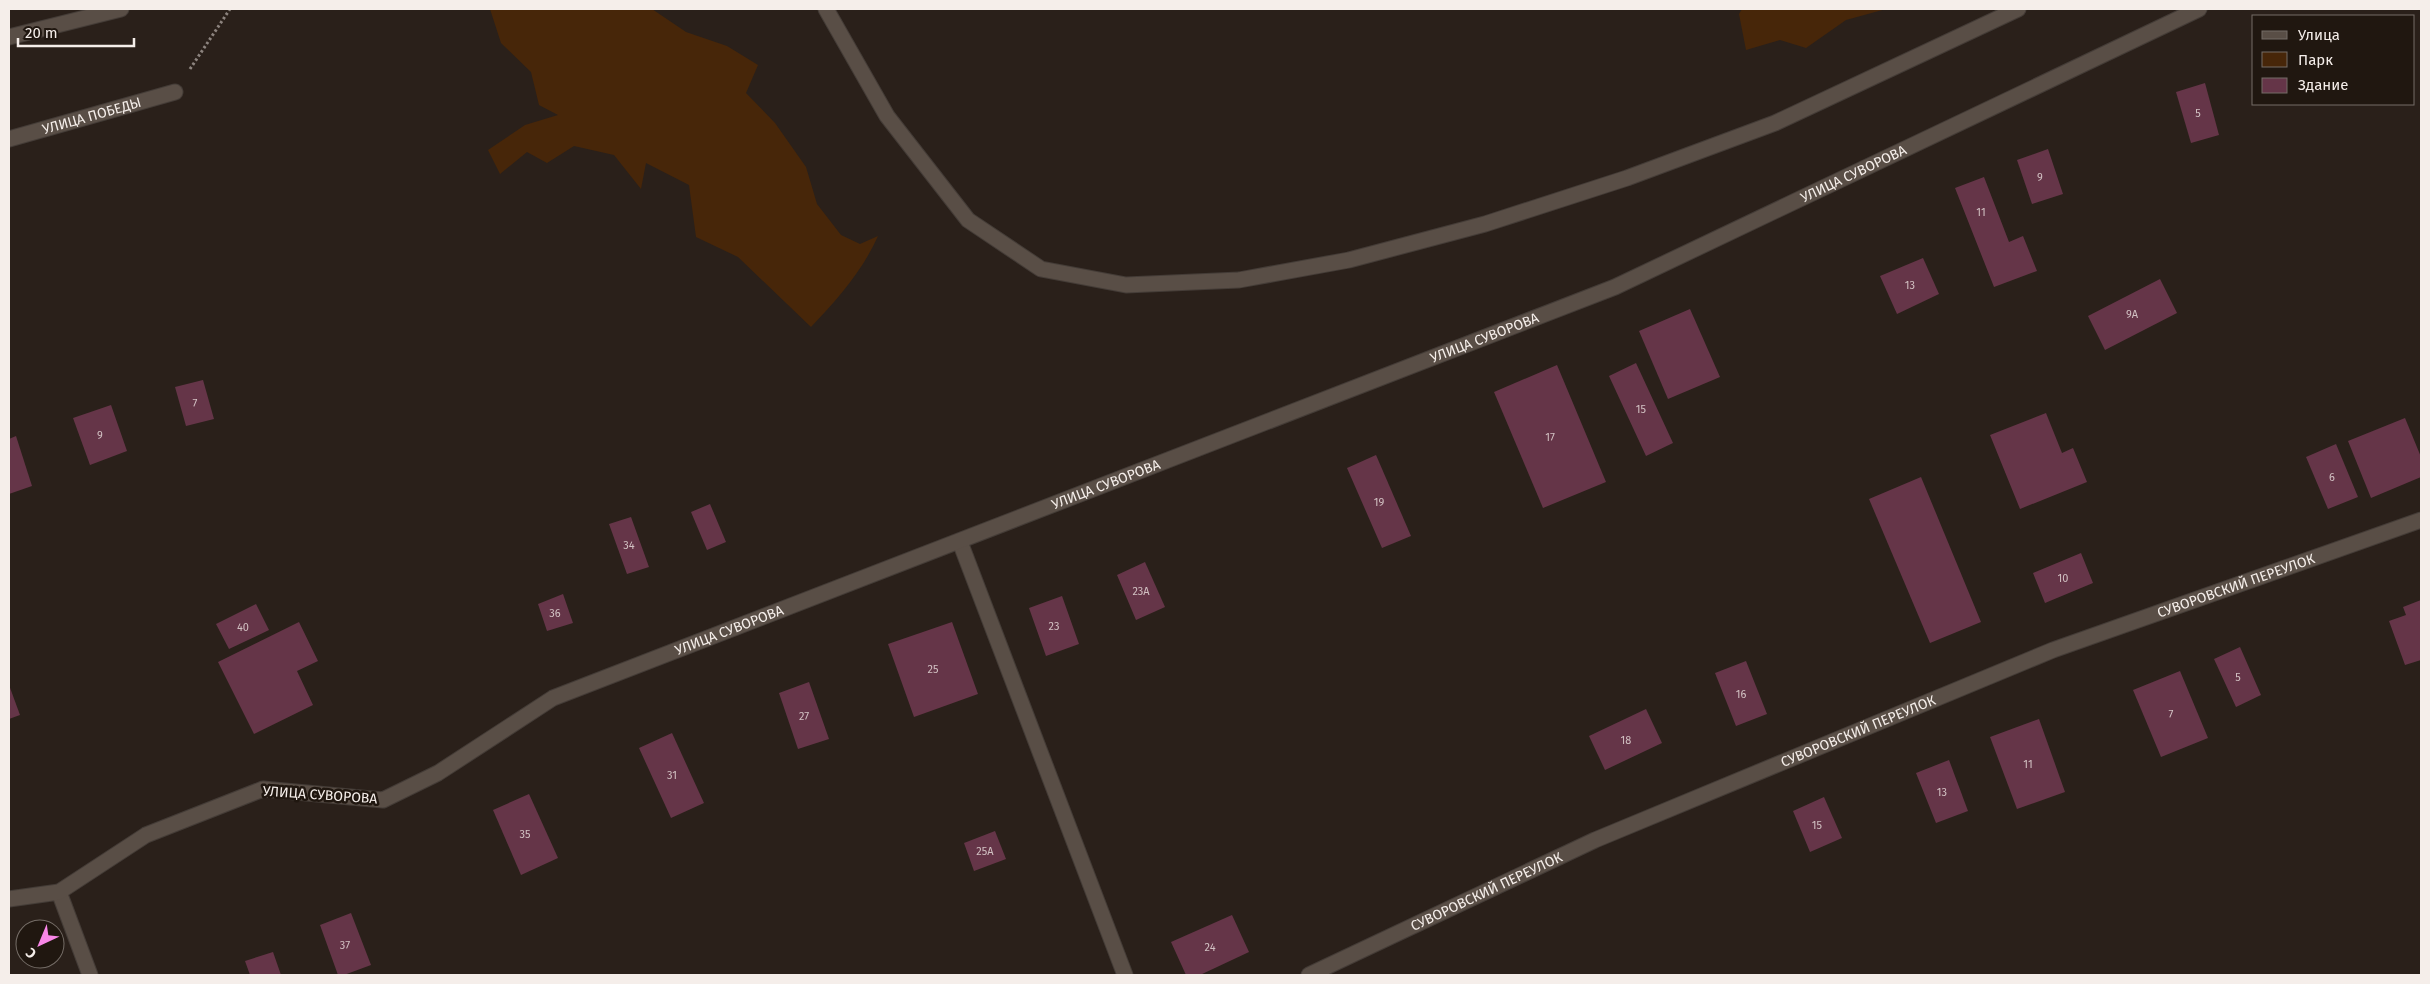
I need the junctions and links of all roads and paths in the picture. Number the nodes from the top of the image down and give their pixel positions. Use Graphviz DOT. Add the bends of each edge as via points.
graph roads {
  1 [pos="121,9"];
  2 [pos="230,9"];
  3 [pos="826,9"];
  4 [pos="2018,9"];
  5 [pos="2199,9"];
  6 [pos="9,37"];
  7 [pos="175,92"];
  8 [pos="9,139"];
  9 [pos="2421,520"];
  10 [pos="960,542"];
  11 [pos="59,892"];
  12 [pos="9,899"];
  13 [pos="90,975"];
  14 [pos="1125,975"];
  15 [pos="1309,975"];
  1 -- 6 [label="street"];
  2 -- 7 [label="path"];
  3 -- 4 [label="street" via="887,116 968,220 1041,268 1126,285 1238,280 1349,260 1486,224 1627,178 1775,123"];
  5 -- 10 [label="street, УЛИЦА СУВОРОВА" via="1615,287"];
  7 -- 8 [label="street, УЛИЦА ПОБЕДЫ"];
  9 -- 15 [label="street, СУВОРОВСКИЙ ПЕРЕУЛОК" via="2053,650 1594,840"];
  10 -- 11 [label="street, УЛИЦА СУВОРОВА" via="552,698 438,773 383,800 262,789 146,835"];
  10 -- 14 [label="street"];
  11 -- 12 [label="street, УЛИЦА СУВОРОВА"];
  11 -- 13 [label="street"];
}
